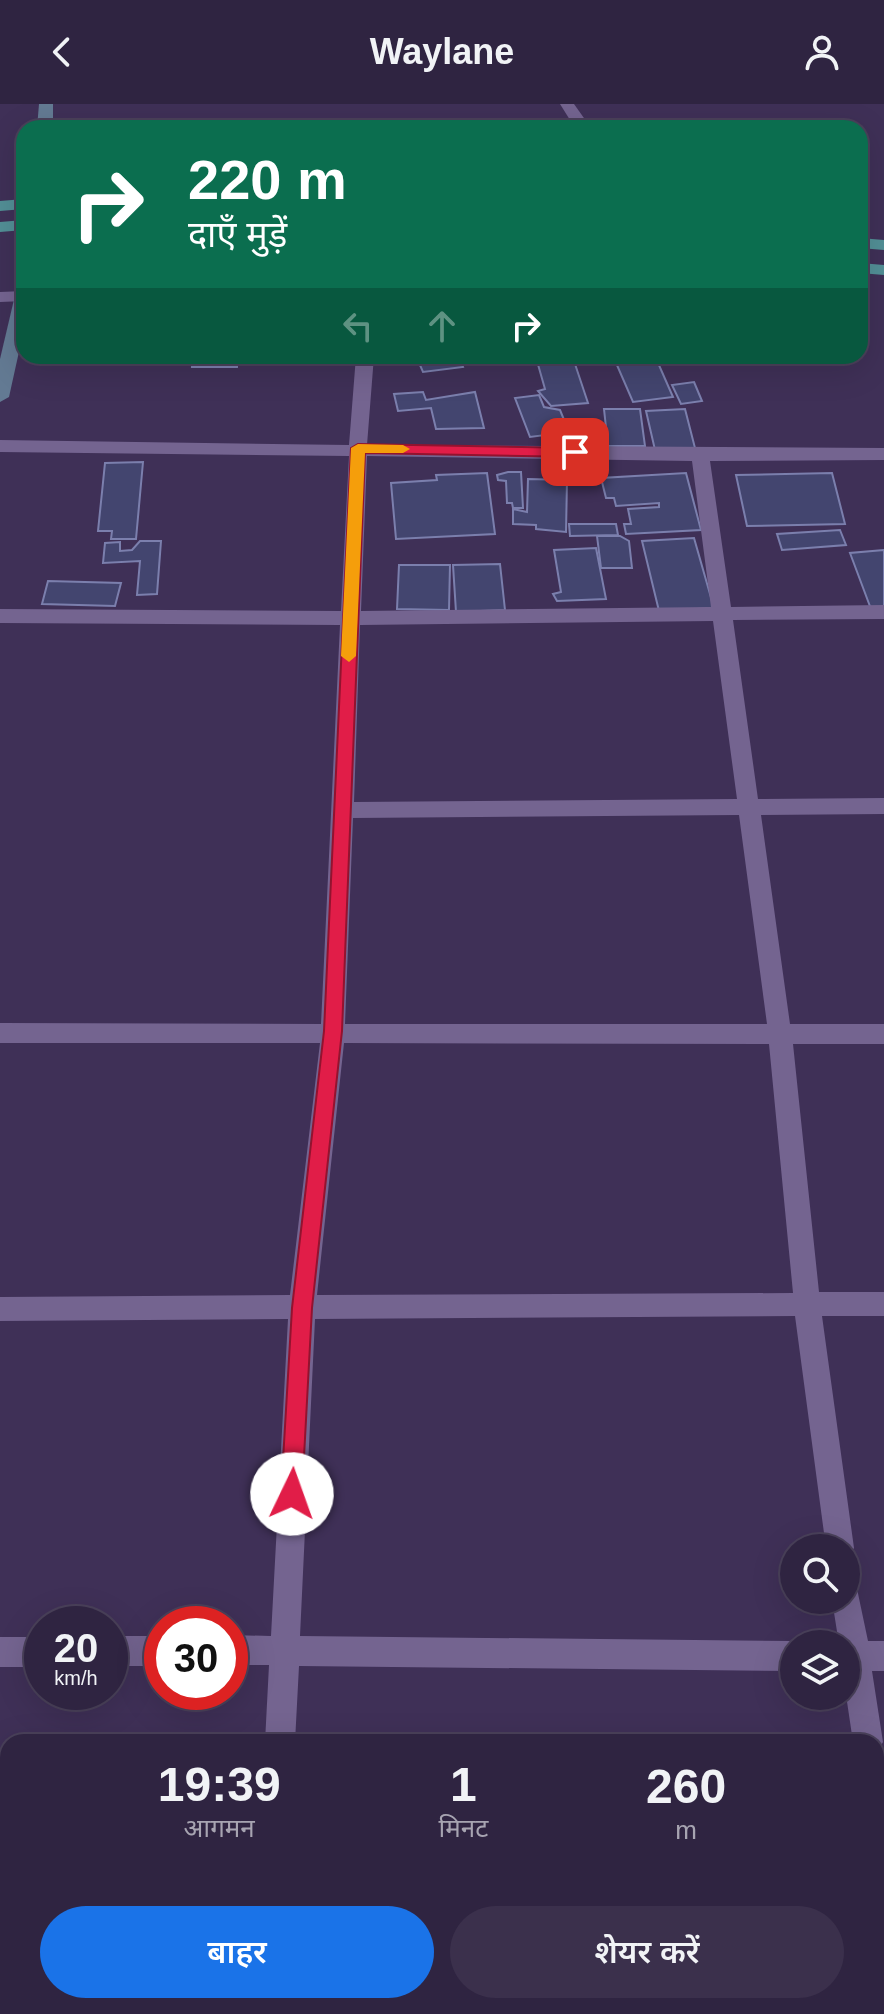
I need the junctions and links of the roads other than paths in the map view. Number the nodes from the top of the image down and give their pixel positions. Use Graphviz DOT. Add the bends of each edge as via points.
graph roads {
  1 [pos="16,329"];
  2 [pos="364,364"];
  3 [pos="0,397"];
  4 [pos="0,446"];
  5 [pos="358,448"];
  6 [pos="884,454"];
  7 [pos="700,455"];
  8 [pos="884,612"];
  9 [pos="723,614"];
  10 [pos="0,616"];
  11 [pos="350,618"];
  12 [pos="750,806"];
  13 [pos="884,806"];
  14 [pos="341,810"];
  15 [pos="333,1031"];
  16 [pos="0,1033"];
  17 [pos="780,1034"];
  18 [pos="884,1034"];
  19 [pos="807,1304"];
  20 [pos="884,1304"];
  21 [pos="302,1308"];
  22 [pos="0,1309"];
  23 [pos="838,1534"];
  24 [pos="851,1614"];
  25 [pos="248,1650"];
  26 [pos="283,1650"];
  27 [pos="0,1652"];
  28 [pos="24,1652"];
  29 [pos="780,1656"];
  30 [pos="861,1656"];
  31 [pos="280,1734"];
  32 [pos="867,1734"];
  1 -- 3 [label="street"];
  2 -- 5 [label="street"];
  4 -- 5 [label="street"];
  5 -- 7 [label="street"];
  5 -- 11 [label="street"];
  6 -- 7 [label="street"];
  7 -- 9 [label="street"];
  8 -- 9 [label="street"];
  9 -- 11 [label="street"];
  9 -- 12 [label="street"];
  10 -- 11 [label="street"];
  11 -- 14 [label="street"];
  12 -- 13 [label="street"];
  12 -- 14 [label="street"];
  12 -- 17 [label="street"];
  14 -- 15 [label="street"];
  15 -- 16 [label="street"];
  15 -- 17 [label="street"];
  15 -- 21 [label="street"];
  17 -- 18 [label="street"];
  17 -- 19 [label="street"];
  19 -- 20 [label="street"];
  19 -- 21 [label="street"];
  19 -- 23 [label="street"];
  21 -- 22 [label="street"];
  21 -- 26 [label="street"];
  24 -- 30 [label="street"];
  25 -- 26 [label="street"];
  26 -- 29 [label="street"];
  26 -- 31 [label="street"];
  27 -- 28 [label="street"];
  30 -- 32 [label="street"];
}
